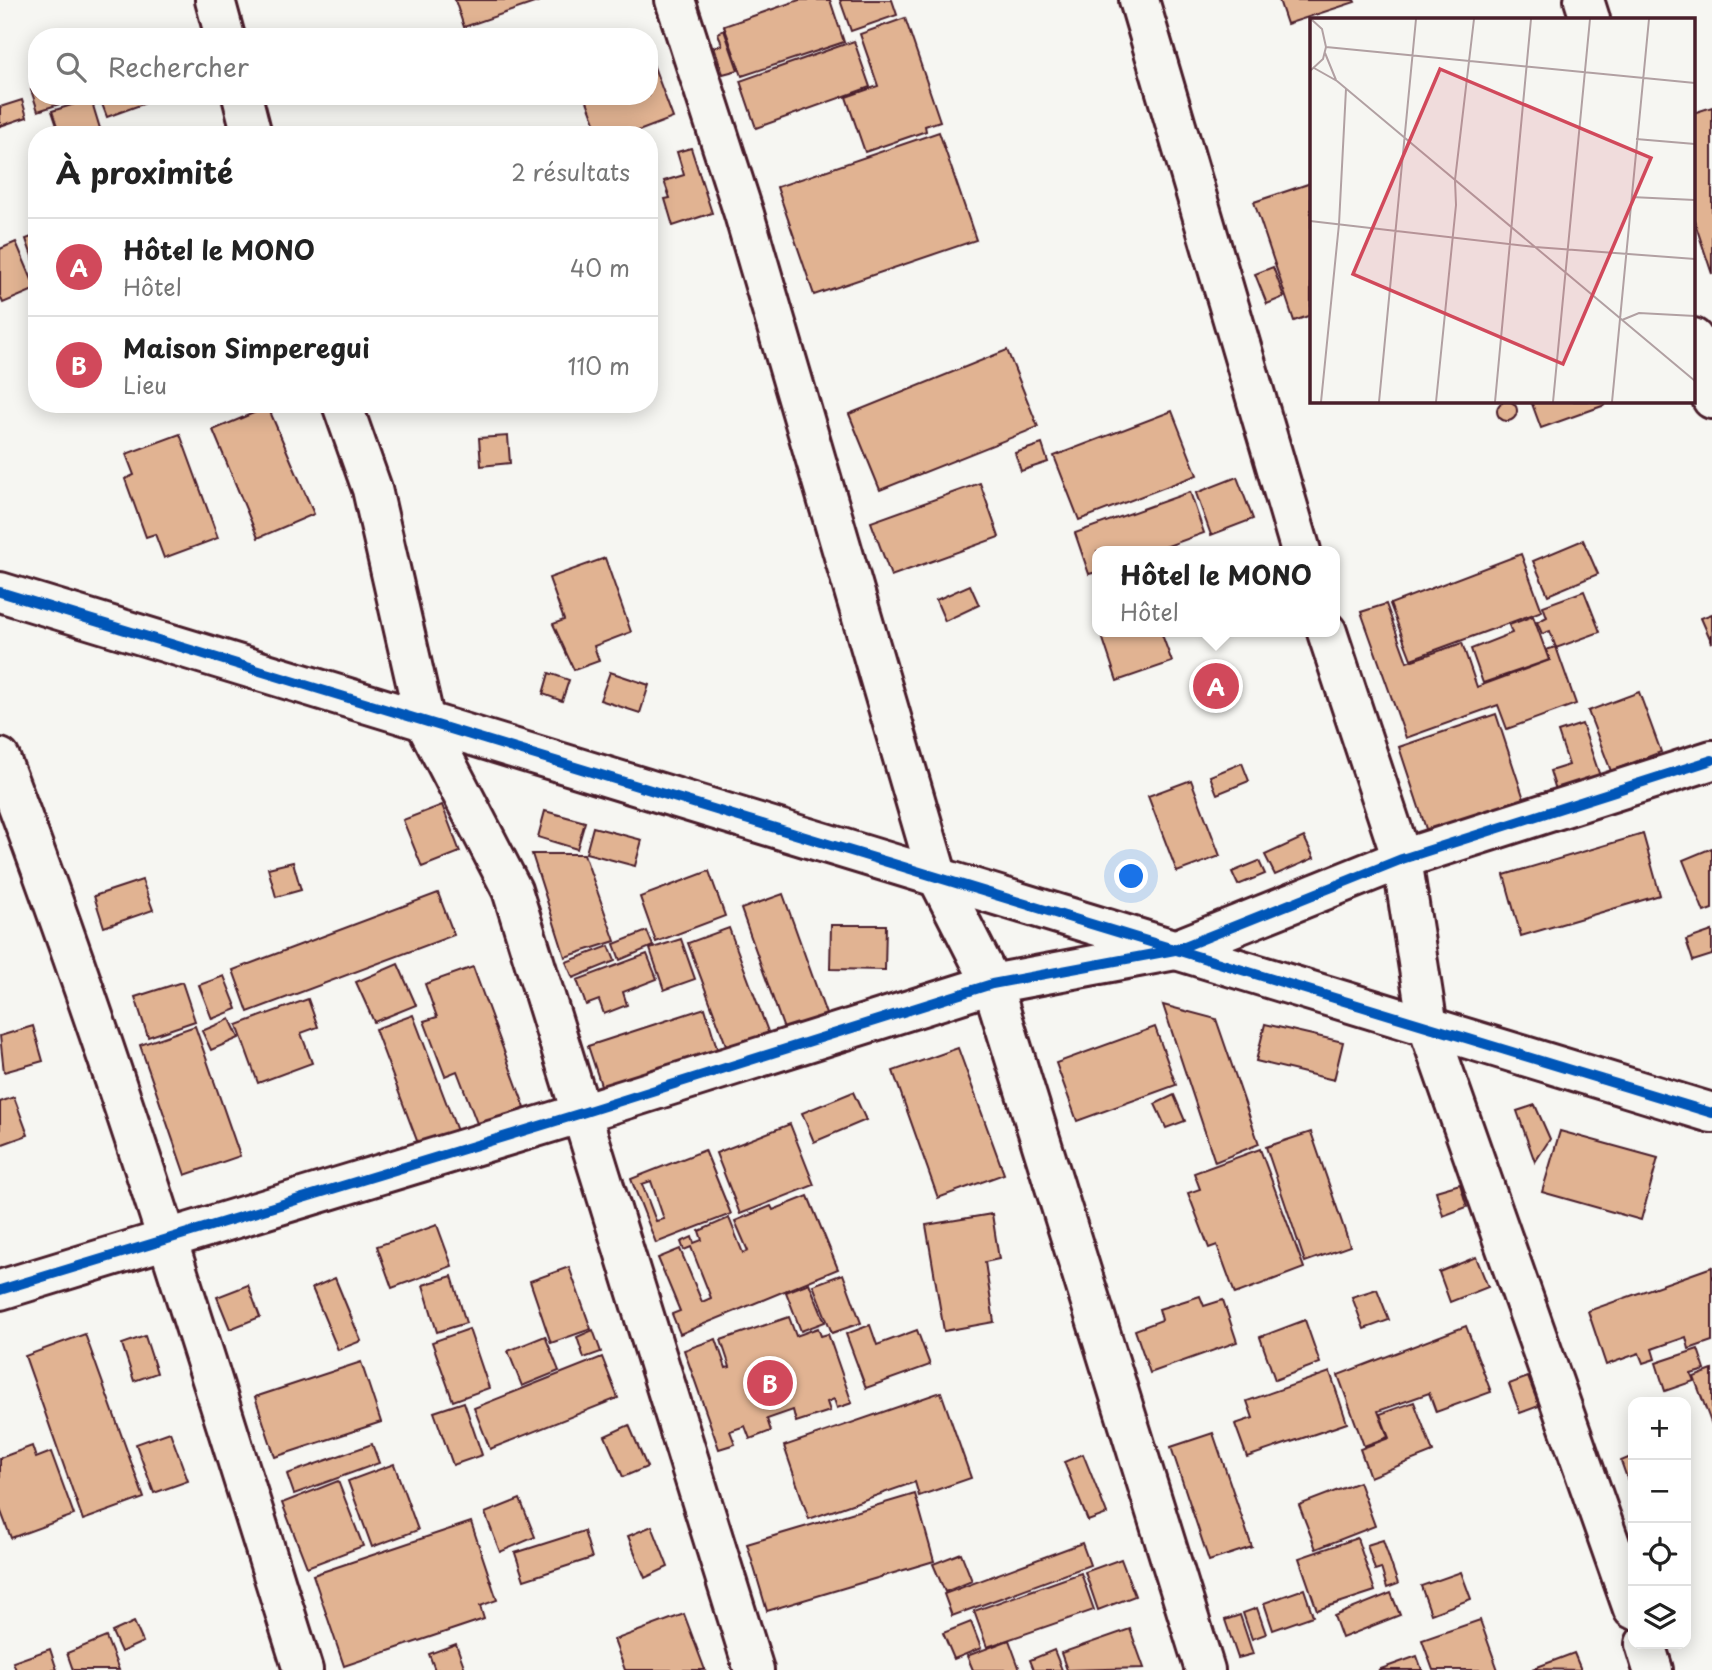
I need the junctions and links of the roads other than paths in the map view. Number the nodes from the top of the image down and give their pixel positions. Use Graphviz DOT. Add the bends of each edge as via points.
graph roads {
  1 [pos="215,0"];
  2 [pos="675,0"];
  3 [pos="1139,0"];
  4 [pos="1584,0"];
  5 [pos="1590,18"];
  6 [pos="223,28"];
  7 [pos="244,105"];
  8 [pos="250,126"];
  9 [pos="1712,316"];
  10 [pos="1694,323"];
  11 [pos="1694,341"];
  12 [pos="1712,400"];
  13 [pos="345,413"];
  14 [pos="1300,546"];
  15 [pos="0,592"];
  16 [pos="1329,637"];
  17 [pos="425,722"];
  18 [pos="0,758"];
  19 [pos="1712,760"];
  20 [pos="1402,859"];
  21 [pos="938,878"];
  22 [pos="1175,950"];
  23 [pos="992,984"];
  24 [pos="1428,1027"];
  25 [pos="582,1113"];
  26 [pos="1712,1114"];
  27 [pos="168,1240"];
  28 [pos="0,1290"];
  29 [pos="1628,1595"];
  30 [pos="1646,1649"];
  31 [pos="303,1670"];
  32 [pos="754,1670"];
  33 [pos="1205,1670"];
  34 [pos="1653,1670"];
  1 -- 6 [label="street"];
  2 -- 21 [label="street" via="744,214"];
  3 -- 14 [label="street"];
  4 -- 5 [label="street"];
  7 -- 8 [label="street"];
  9 -- 10 [label="street"];
  11 -- 12 [label="street"];
  13 -- 17 [label="street" via="372,489"];
  15 -- 17 [label="street"];
  16 -- 20 [label="street"];
  17 -- 21 [label="street"];
  17 -- 25 [label="street" via="512,890"];
  18 -- 27 [label="street" via="45,876"];
  19 -- 20 [label="street"];
  20 -- 22 [label="street"];
  20 -- 24 [label="street"];
  21 -- 22 [label="street"];
  21 -- 23 [label="street"];
  22 -- 23 [label="street"];
  22 -- 24 [label="street"];
  23 -- 25 [label="street"];
  23 -- 33 [label="street"];
  24 -- 26 [label="street"];
  24 -- 29 [label="street"];
  25 -- 27 [label="street"];
  25 -- 32 [label="street"];
  27 -- 28 [label="street"];
  27 -- 31 [label="street"];
  30 -- 34 [label="street"];
}
